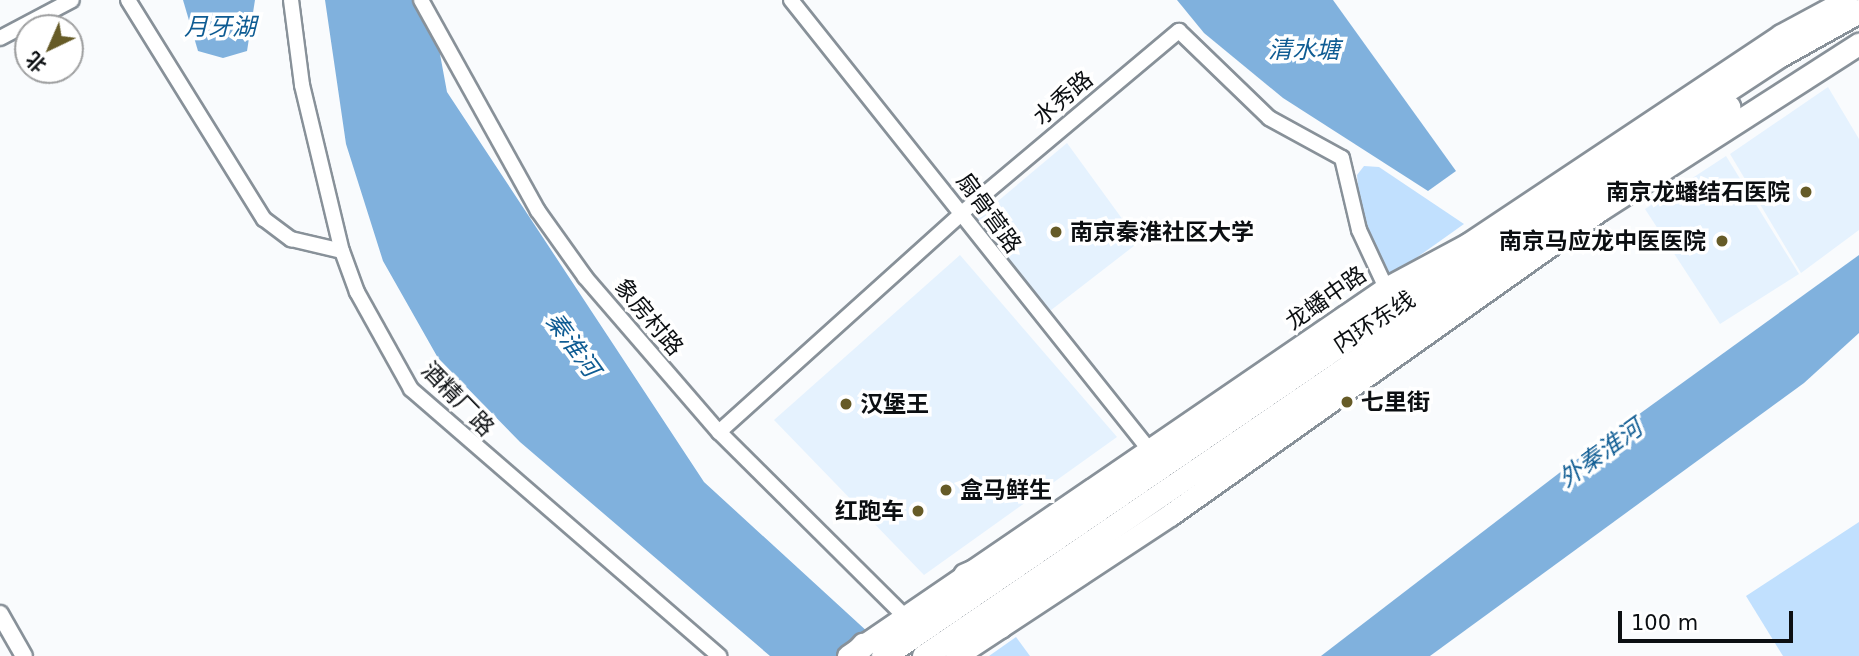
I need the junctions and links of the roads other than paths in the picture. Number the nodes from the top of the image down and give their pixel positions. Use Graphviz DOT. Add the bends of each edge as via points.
graph roads {
  1 [pos="72,0"];
  2 [pos="128,0"];
  3 [pos="291,0"];
  4 [pos="421,0"];
  5 [pos="791,0"];
  6 [pos="1846,0"];
  7 [pos="1859,11"];
  8 [pos="1859,27"];
  9 [pos="0,38"];
  10 [pos="1859,44"];
  11 [pos="963,212"];
  12 [pos="342,251"];
  13 [pos="1386,288"];
  14 [pos="719,432"];
  15 [pos="1151,452"];
  16 [pos="1064,531"];
  17 [pos="1080,550"];
  18 [pos="965,575"];
  19 [pos="0,614"];
  20 [pos="905,616"];
  21 [pos="1000,626"];
  22 [pos="871,648"];
  23 [pos="24,656"];
  24 [pos="719,656"];
  25 [pos="924,656"];
  26 [pos="957,656"];
  1 -- 9 [label="street"];
  2 -- 12 [label="street" via="264,219 291,239"];
  3 -- 12 [label="street, 酒精厂路" via="302,85"];
  4 -- 14 [label="street, 象房村路" via="538,211 585,277"];
  5 -- 11 [label="street, 扇骨营路"];
  6 -- 13 [label="main road, 龙蟠中路" via="1781,35 1468,244"];
  7 -- 16 [label="highway, 内环东线" via="1778,56"];
  8 -- 17 [label="highway, 内环东线" via="1782,69"];
  10 -- 21 [label="main road" via="1600,210 1170,515"];
  11 -- 13 [label="street, 水秀路" via="1179,31 1269,118 1342,158 1359,230"];
  11 -- 14 [label="street, 水秀路"];
  11 -- 15 [label="street, 扇骨营路" via="1033,312"];
  12 -- 24 [label="street, 酒精厂路" via="356,292 411,389"];
  13 -- 15 [label="main road, 龙蟠中路"];
  14 -- 20 [label="street, 象房村路"];
  15 -- 18 [label="main road, 龙蟠中路"];
  16 -- 18 [label="highway"];
  16 -- 22 [label="highway, 内环东线"];
  17 -- 21 [label="highway"];
  17 -- 25 [label="highway, 内环东线"];
  18 -- 20 [label="main road, 龙蟠中路"];
  19 -- 23 [label="street"];
  20 -- 22 [label="main road, 龙蟠中路"];
  21 -- 26 [label="main road"];
}
